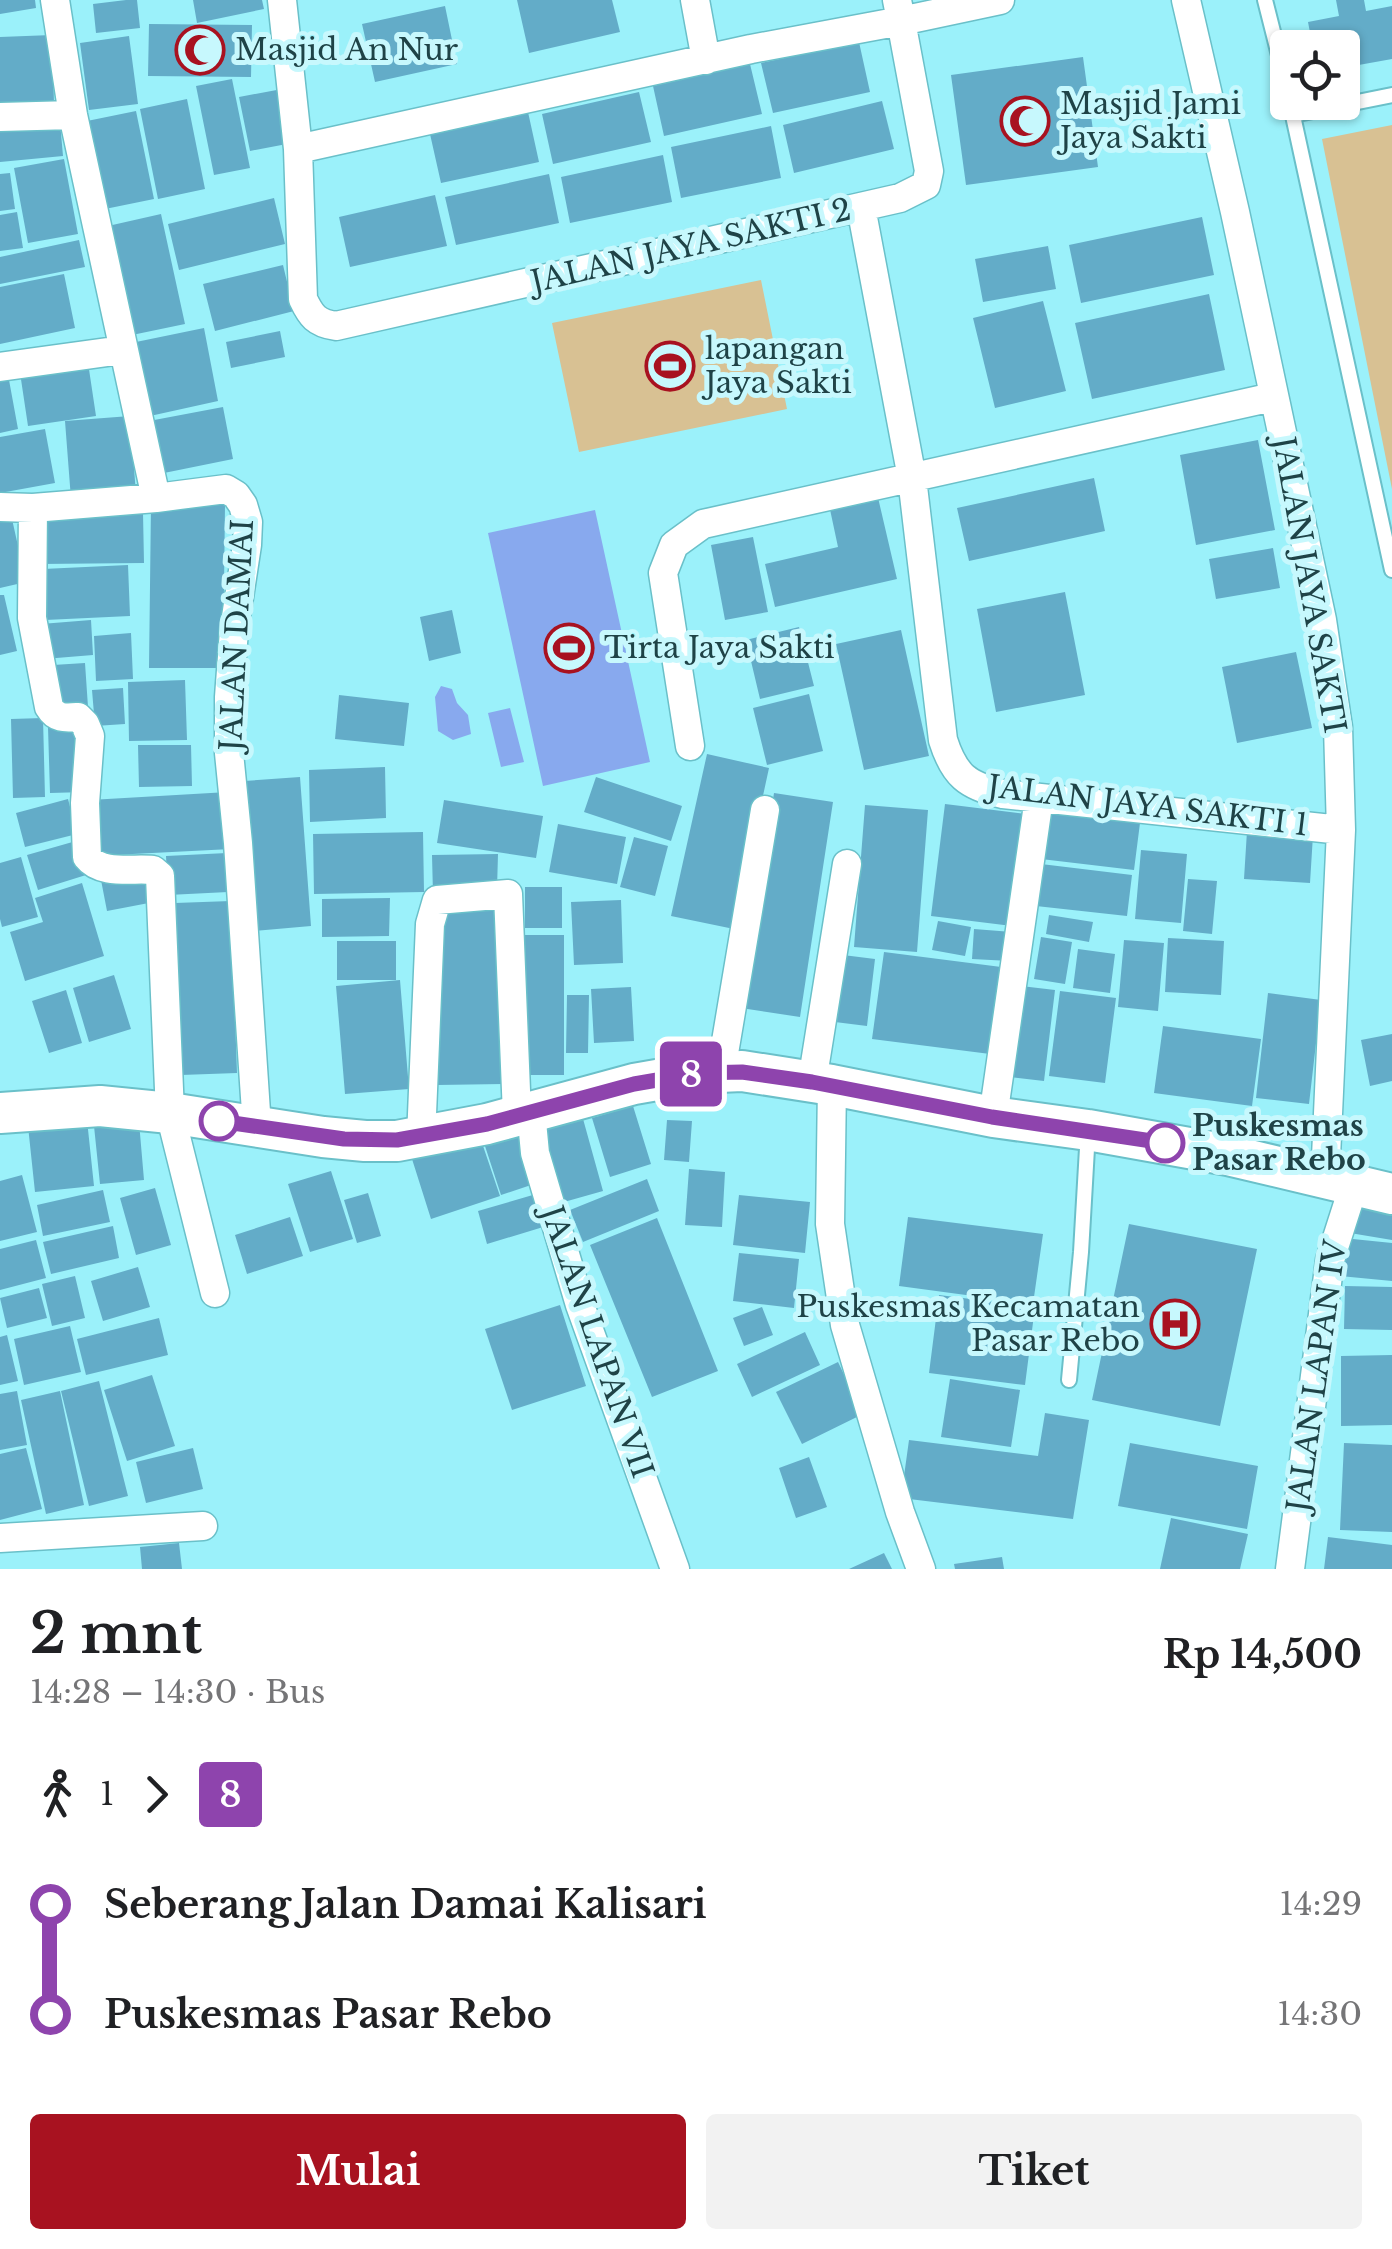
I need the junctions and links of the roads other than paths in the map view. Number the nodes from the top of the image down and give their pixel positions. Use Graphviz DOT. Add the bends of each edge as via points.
graph roads {
  1 [pos="55,0"];
  2 [pos="282,0"];
  3 [pos="695,0"];
  4 [pos="1000,0"];
  5 [pos="1186,0"];
  6 [pos="1265,0"];
  7 [pos="899,10"];
  8 [pos="1273,30"];
  9 [pos="706,60"];
  10 [pos="1392,95"];
  11 [pos="1360,99"];
  12 [pos="72,115"];
  13 [pos="0,117"];
  14 [pos="1294,120"];
  15 [pos="298,148"];
  16 [pos="861,207"];
  17 [pos="122,350"];
  18 [pos="0,366"];
  19 [pos="1273,397"];
  20 [pos="912,478"];
  21 [pos="156,498"];
  22 [pos="0,506"];
  23 [pos="33,508"];
  24 [pos="1392,570"];
  25 [pos="690,746"];
  26 [pos="1039,798"];
  27 [pos="764,810"];
  28 [pos="1341,830"];
  29 [pos="846,864"];
  30 [pos="721,1071"];
  31 [pos="822,1084"];
  32 [pos="0,1113"];
  33 [pos="524,1113"];
  34 [pos="170,1114"];
  35 [pos="992,1117"];
  36 [pos="257,1127"];
  37 [pos="1088,1130"];
  38 [pos="421,1138"];
  39 [pos="1357,1186"];
  40 [pos="215,1293"];
  41 [pos="1069,1380"];
  42 [pos="203,1526"];
  43 [pos="0,1538"];
  44 [pos="675,1569"];
  45 [pos="921,1569"];
  46 [pos="1290,1569"];
  1 -- 12 [label="street"];
  2 -- 15 [label="street"];
  3 -- 9 [label="street"];
  4 -- 7 [label="street"];
  5 -- 19 [label="street, JALAN JAYA SAKTI"];
  6 -- 8 [label="lane"];
  7 -- 9 [label="street"];
  7 -- 16 [label="street, JALAN JAYA SAKTI 2" via="929,171 926,185"];
  9 -- 15 [label="street"];
  10 -- 11 [label="lane"];
  12 -- 13 [label="street"];
  12 -- 17 [label="street"];
  14 -- 24 [label="lane"];
  15 -- 16 [label="street, JALAN JAYA SAKTI 2" via="303,298 322,324 336,326"];
  16 -- 20 [label="street, JALAN JAYA SAKTI 1"];
  17 -- 18 [label="street"];
  17 -- 21 [label="street"];
  19 -- 20 [label="street"];
  19 -- 28 [label="street, JALAN JAYA SAKTI" via="1322,620 1338,727"];
  20 -- 25 [label="street" via="703,524 674,545 663,573"];
  20 -- 26 [label="street, JALAN JAYA SAKTI 1" via="949,758 982,789"];
  21 -- 23 [label="street"];
  21 -- 36 [label="street, JALAN DAMAI" via="226,488 244,505 248,522 234,630 230,753"];
  22 -- 23 [label="street"];
  23 -- 34 [label="street" via="32,618 48,707 60,718 78,718 90,736 87,857 100,868 154,870 160,876"];
  26 -- 28 [label="street, JALAN JAYA SAKTI 1"];
  26 -- 35 [label="street"];
  27 -- 30 [label="street"];
  28 -- 39 [label="street, JALAN JAYA SAKTI"];
  29 -- 31 [label="street"];
  30 -- 31 [label="street"];
  30 -- 33 [label="street" via="634,1084"];
  31 -- 35 [label="street"];
  31 -- 45 [label="street" via="830,1224 845,1325"];
  32 -- 34 [label="street" via="100,1106"];
  33 -- 38 [label="street"];
  33 -- 38 [label="street, JALAN LAPAN VII" via="508,894 437,900 430,924"];
  33 -- 44 [label="street, JALAN LAPAN VII" via="580,1306"];
  34 -- 36 [label="street"];
  34 -- 40 [label="street"];
  35 -- 37 [label="street"];
  36 -- 38 [label="street" via="365,1141"];
  37 -- 39 [label="street"];
  37 -- 41 [label="lane"];
  39 -- 46 [label="street, JALAN LAPAN IV" via="1330,1260"];
  42 -- 43 [label="street"];
}
